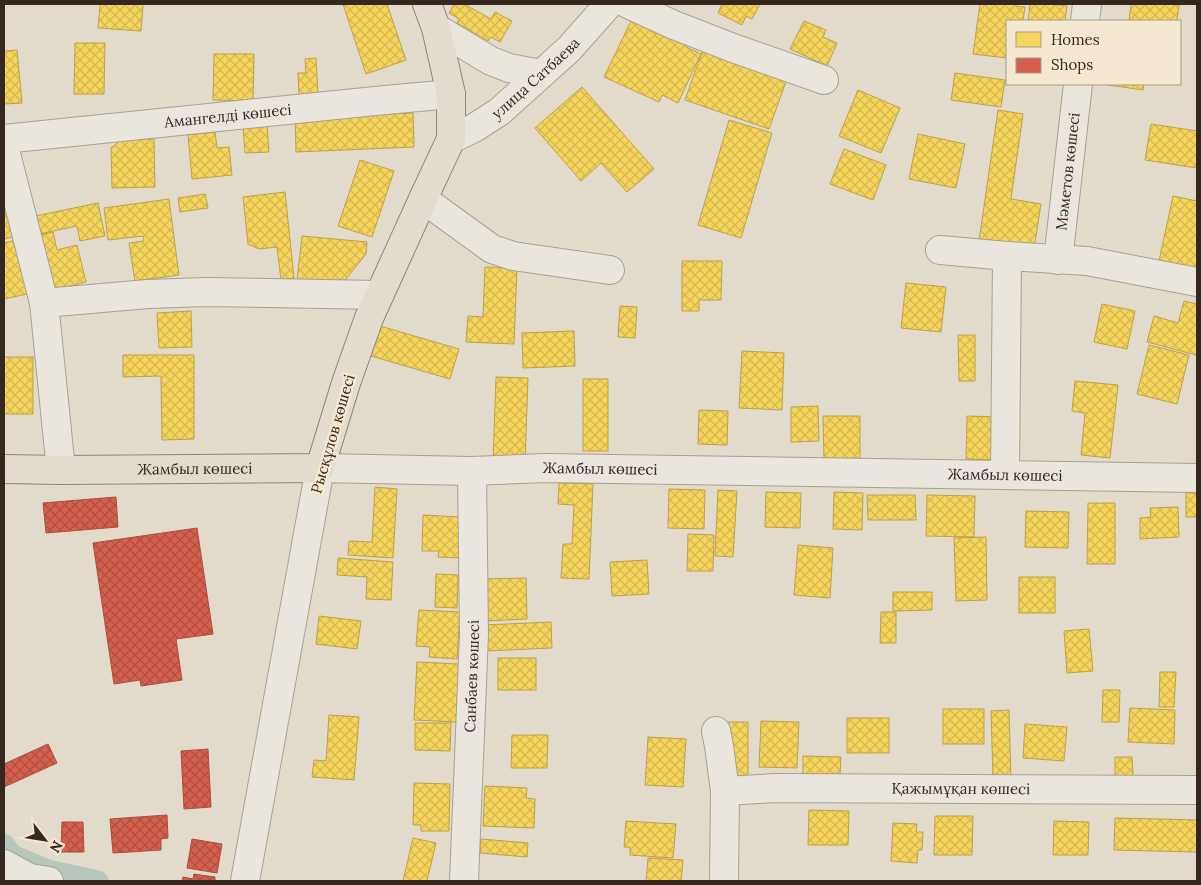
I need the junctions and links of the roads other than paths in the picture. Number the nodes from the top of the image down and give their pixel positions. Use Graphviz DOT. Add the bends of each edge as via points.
graph roads {
  1 [pos="609,4"];
  2 [pos="628,4"];
  3 [pos="1087,4"];
  4 [pos="432,16"];
  5 [pos="1085,20"];
  6 [pos="541,74"];
  7 [pos="824,80"];
  8 [pos="1078,85"];
  9 [pos="451,94"];
  10 [pos="4,138"];
  11 [pos="451,139"];
  12 [pos="4,146"];
  13 [pos="423,198"];
  14 [pos="940,250"];
  15 [pos="1007,256"];
  16 [pos="1058,260"];
  17 [pos="610,270"];
  18 [pos="1197,282"];
  19 [pos="379,295"];
  20 [pos="44,303"];
  21 [pos="320,468"];
  22 [pos="4,469"];
  23 [pos="61,470"];
  24 [pos="472,471"];
  25 [pos="1005,475"];
  26 [pos="1197,478"];
  27 [pos="716,731"];
  28 [pos="1197,790"];
  29 [pos="725,791"];
  30 [pos="4,864"];
  31 [pos="49,881"];
  32 [pos="245,881"];
  33 [pos="464,881"];
  34 [pos="724,881"];
  1 -- 6 [label="street, улица Сатбаева" via="569,49"];
  2 -- 7 [label="street" via="682,29"];
  3 -- 5 [label="street"];
  4 -- 6 [label="street" via="491,61"];
  4 -- 9 [label="main road, Рысқұлов көшесі"];
  6 -- 11 [label="street, улица Сатбаева" via="499,112"];
  8 -- 16 [label="street, Мәметов көшесі"];
  9 -- 10 [label="street, Амангелді көшесі"];
  9 -- 11 [label="main road, Рысқұлов көшесі"];
  11 -- 13 [label="main road, Рысқұлов көшесі"];
  12 -- 20 [label="street"];
  13 -- 17 [label="street" via="492,249 513,256"];
  13 -- 19 [label="main road, Рысқұлов көшесі"];
  14 -- 15 [label="street"];
  15 -- 16 [label="street"];
  15 -- 25 [label="street"];
  16 -- 18 [label="street" via="1087,261"];
  19 -- 20 [label="street" via="206,292"];
  19 -- 21 [label="main road, Рысқұлов көшесі" via="349,374"];
  20 -- 23 [label="street"];
  21 -- 23 [label="main road, Жамбыл көшесі"];
  21 -- 24 [label="street, Жамбыл көшесі"];
  21 -- 32 [label="street, Рысқұлов көшесі"];
  22 -- 23 [label="main road, Жамбыл көшесі"];
  24 -- 25 [label="street, Жамбыл көшесі" via="545,468"];
  24 -- 33 [label="street, Санбаев көшесі" via="474,634"];
  25 -- 26 [label="street, Жамбыл көшесі"];
  27 -- 29 [label="street"];
  28 -- 29 [label="street, Қажымұқан көшесі" via="776,788"];
  29 -- 34 [label="street"];
  30 -- 31 [label="street" via="30,878"];
}
